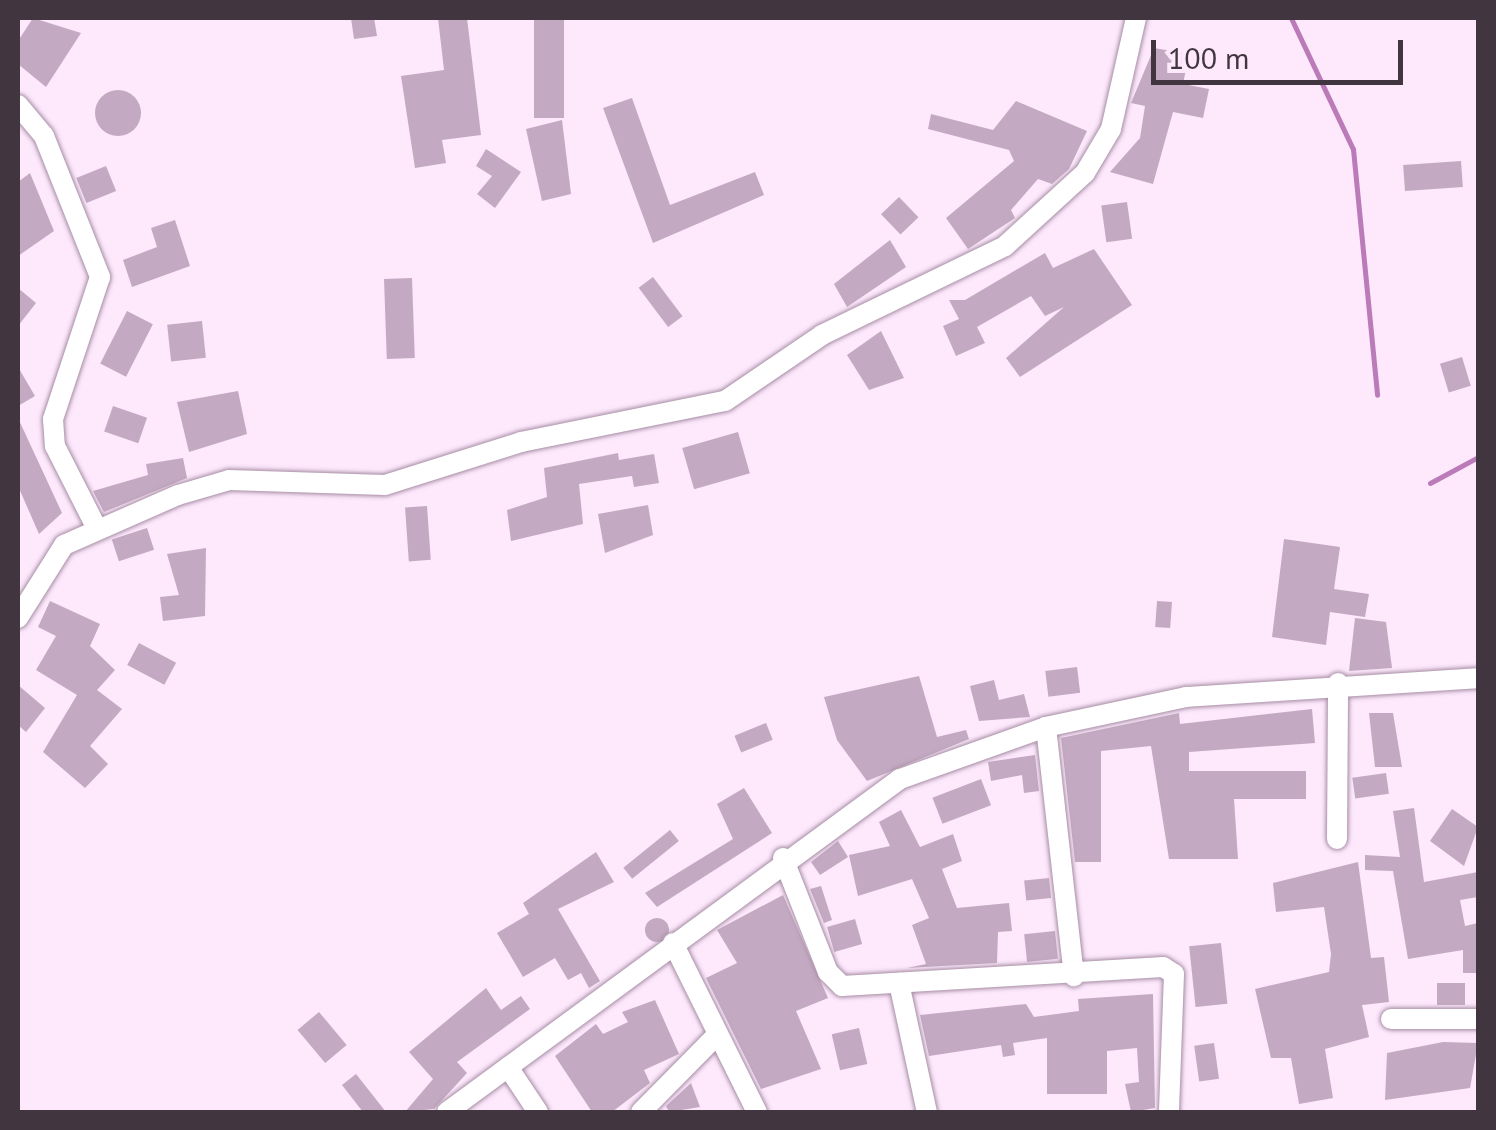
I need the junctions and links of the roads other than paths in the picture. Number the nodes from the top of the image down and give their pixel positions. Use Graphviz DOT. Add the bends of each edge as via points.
graph roads {
  1 [pos="1136,18"];
  2 [pos="18,105"];
  3 [pos="94,525"];
  4 [pos="18,618"];
  5 [pos="1478,678"];
  6 [pos="1338,683"];
  7 [pos="1046,727"];
  8 [pos="1336,839"];
  9 [pos="784,858"];
  10 [pos="673,943"];
  11 [pos="1074,976"];
  12 [pos="899,983"];
  13 [pos="1478,1018"];
  14 [pos="1391,1019"];
  15 [pos="714,1037"];
  16 [pos="508,1068"];
  17 [pos="447,1112"];
  18 [pos="538,1112"];
  19 [pos="640,1112"];
  20 [pos="758,1112"];
  21 [pos="928,1112"];
  22 [pos="1169,1112"];
  1 -- 3 [label="street" via="1111,129 1085,173 1005,246 822,335 725,401 522,442 385,485 229,480"];
  2 -- 3 [label="street" via="44,136 100,277 53,419 55,446"];
  3 -- 4 [label="street" via="64,545"];
  5 -- 6 [label="street"];
  6 -- 7 [label="street" via="1186,697"];
  6 -- 8 [label="street"];
  7 -- 9 [label="street" via="900,779"];
  7 -- 11 [label="street"];
  9 -- 10 [label="street"];
  9 -- 12 [label="street" via="834,982"];
  10 -- 15 [label="street"];
  10 -- 16 [label="street"];
  11 -- 12 [label="street"];
  11 -- 22 [label="street" via="1163,967 1174,974"];
  12 -- 21 [label="street"];
  13 -- 14 [label="street"];
  15 -- 19 [label="street"];
  15 -- 20 [label="street"];
  16 -- 17 [label="street"];
  16 -- 18 [label="street"];
}
